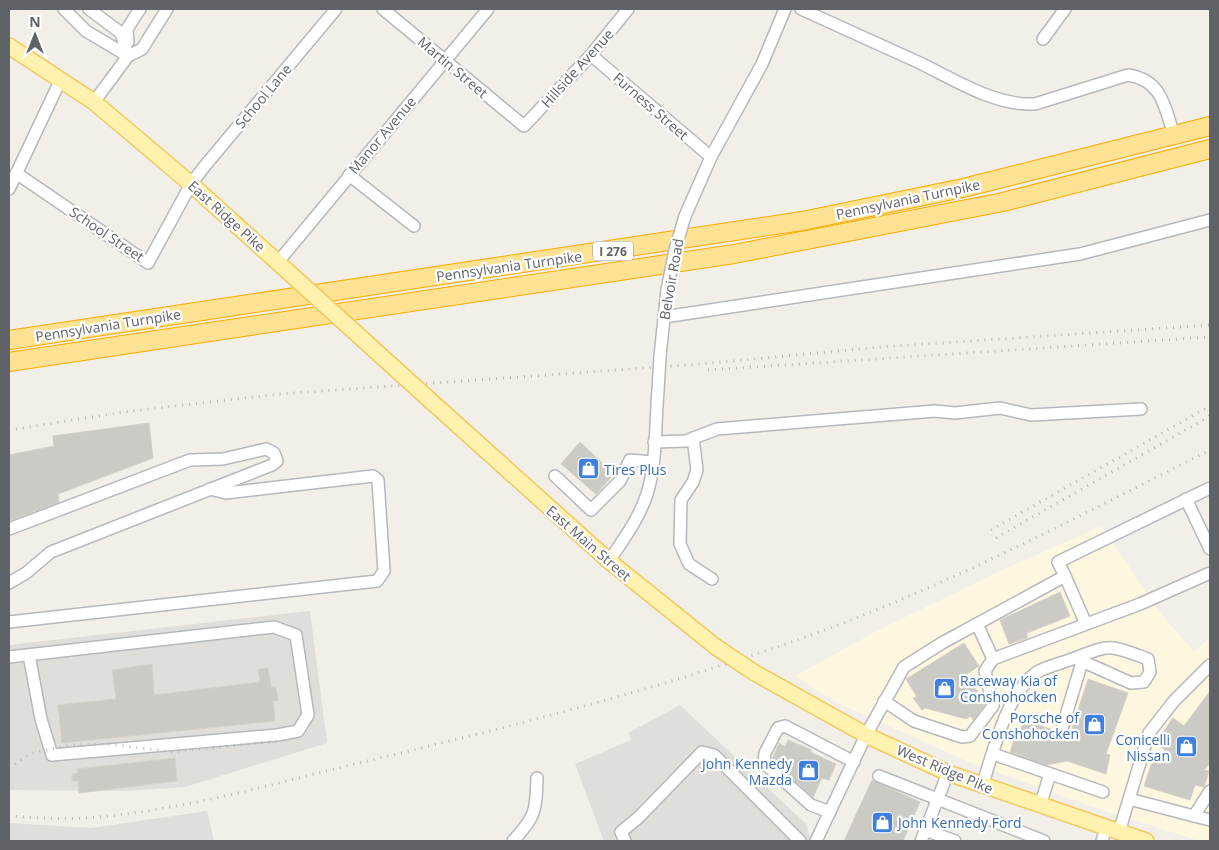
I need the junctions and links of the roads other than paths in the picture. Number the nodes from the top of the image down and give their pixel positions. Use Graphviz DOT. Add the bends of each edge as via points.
graph roads {
  1 [pos="64,9"];
  2 [pos="89,9"];
  3 [pos="140,9"];
  4 [pos="167,9"];
  5 [pos="336,9"];
  6 [pos="383,9"];
  7 [pos="488,9"];
  8 [pos="628,9"];
  9 [pos="785,9"];
  10 [pos="800,9"];
  11 [pos="1065,9"];
  12 [pos="1043,39"];
  13 [pos="9,46"];
  14 [pos="591,55"];
  15 [pos="128,56"];
  16 [pos="445,60"];
  17 [pos="61,79"];
  18 [pos="94,102"];
  19 [pos="524,126"];
  20 [pos="1210,126"];
  21 [pos="1174,136"];
  22 [pos="1210,149"];
  23 [pos="711,157"];
  24 [pos="16,173"];
  25 [pos="349,175"];
  26 [pos="191,184"];
  27 [pos="9,189"];
  28 [pos="1210,220"];
  29 [pos="414,226"];
  30 [pos="278,262"];
  31 [pos="664,317"];
  32 [pos="9,340"];
  33 [pos="9,362"];
  34 [pos="432,402"];
  35 [pos="1140,409"];
  36 [pos="693,438"];
  37 [pos="654,442"];
  38 [pos="652,462"];
  39 [pos="555,476"];
  40 [pos="1210,488"];
  41 [pos="210,489"];
  42 [pos="1186,499"];
  43 [pos="9,529"];
  44 [pos="1210,549"];
  45 [pos="609,561"];
  46 [pos="1210,573"];
  47 [pos="1065,576"];
  48 [pos="712,579"];
  49 [pos="9,583"];
  50 [pos="9,622"];
  51 [pos="977,624"];
  52 [pos="1086,624"];
  53 [pos="29,655"];
  54 [pos="9,657"];
  55 [pos="993,659"];
  56 [pos="1078,660"];
  57 [pos="1210,665"];
  58 [pos="755,673"];
  59 [pos="884,701"];
  60 [pos="1061,732"];
  61 [pos="866,735"];
  62 [pos="993,754"];
  63 [pos="854,762"];
  64 [pos="948,773"];
  65 [pos="1050,774"];
  66 [pos="879,776"];
  67 [pos="537,778"];
  68 [pos="982,786"];
  69 [pos="1103,792"];
  70 [pos="1210,792"];
  71 [pos="1129,799"];
  72 [pos="936,800"];
  73 [pos="1040,806"];
  74 [pos="830,812"];
  75 [pos="1194,816"];
  76 [pos="1210,820"];
  77 [pos="1109,834"];
  78 [pos="923,836"];
  79 [pos="513,841"];
  80 [pos="625,841"];
  81 [pos="800,841"];
  82 [pos="816,841"];
  83 [pos="956,841"];
  84 [pos="1044,841"];
  85 [pos="1146,841"];
  1 -- 15 [label="street" via="86,31"];
  2 -- 15 [label="street" via="120,33"];
  3 -- 15 [label="street" via="127,29"];
  4 -- 15 [label="street" via="142,49"];
  5 -- 26 [label="street, School Lane"];
  6 -- 16 [label="street, Martin Street"];
  7 -- 16 [label="street, Manor Avenue"];
  8 -- 14 [label="street, Hillside Avenue"];
  9 -- 23 [label="street, Belvoir Road" via="747,93"];
  10 -- 21 [label="street" via="973,88 1021,105 1035,104 1128,74 1139,76 1150,82 1160,94"];
  11 -- 12 [label="street"];
  13 -- 17 [label="main road, East Ridge Pike"];
  14 -- 19 [label="street, Hillside Avenue"];
  14 -- 23 [label="street, Furness Street"];
  15 -- 18 [label="street"];
  16 -- 19 [label="street, Martin Street"];
  16 -- 25 [label="street, Manor Avenue"];
  17 -- 18 [label="main road, East Ridge Pike"];
  17 -- 24 [label="street"];
  18 -- 26 [label="main road, East Ridge Pike"];
  20 -- 21 [label="highway, Pennsylvania Turnpike / I 276"];
  21 -- 32 [label="highway, Pennsylvania Turnpike / I 276" via="963,188 802,220"];
  22 -- 33 [label="highway, Pennsylvania Turnpike / I 276" via="1003,202 744,252"];
  23 -- 31 [label="street, Belvoir Road, bridge" via="685,216 675,250"];
  24 -- 26 [label="street, School Street" via="148,263"];
  24 -- 27 [label="street"];
  25 -- 29 [label="street"];
  25 -- 30 [label="street, Manor Avenue"];
  26 -- 30 [label="main road, East Ridge Pike"];
  28 -- 31 [label="street" via="1080,254"];
  30 -- 34 [label="main road, East Ridge Pike, bridge"];
  31 -- 37 [label="street, Belvoir Road, bridge"];
  34 -- 45 [label="main road, East Main Street"];
  35 -- 36 [label="street" via="1031,415 1000,408 956,413 935,411 717,429"];
  36 -- 37 [label="street"];
  36 -- 48 [label="street" via="696,477 681,500 680,544 689,564"];
  37 -- 38 [label="street, Belvoir Road"];
  38 -- 39 [label="street" via="630,460 620,481 591,510"];
  38 -- 45 [label="street, Belvoir Road" via="642,506"];
  40 -- 42 [label="street"];
  41 -- 43 [label="street" via="272,465 277,461 274,452 266,449 223,459 190,460"];
  41 -- 49 [label="street" via="51,552"];
  41 -- 50 [label="street" via="226,493 373,476 378,480 384,571 377,581"];
  42 -- 44 [label="street"];
  42 -- 47 [label="street" via="1058,562"];
  45 -- 58 [label="main road, East Main Street, bridge" via="716,647"];
  46 -- 52 [label="street"];
  47 -- 51 [label="street"];
  47 -- 52 [label="street"];
  51 -- 55 [label="street"];
  51 -- 59 [label="street" via="904,667"];
  52 -- 55 [label="street"];
  53 -- 53 [label="street" via="274,627 296,635 308,715 298,731 277,735 52,754 41,719"];
  53 -- 54 [label="street"];
  55 -- 59 [label="street" via="985,671 993,706 970,736 962,737 914,721"];
  56 -- 56 [label="street" via="1097,649 1112,646 1148,659 1150,672 1144,682 1131,683"];
  56 -- 60 [label="street"];
  56 -- 62 [label="street" via="1040,671 1020,688"];
  57 -- 71 [label="street" via="1148,733"];
  58 -- 61 [label="main road, West Ridge Pike"];
  59 -- 61 [label="street"];
  61 -- 63 [label="street"];
  61 -- 64 [label="main road, West Ridge Pike"];
  62 -- 65 [label="street"];
  62 -- 68 [label="street"];
  63 -- 74 [label="street"];
  63 -- 74 [label="street" via="785,726 778,728 765,753 764,762 811,805"];
  64 -- 68 [label="main road, West Ridge Pike"];
  64 -- 72 [label="street"];
  65 -- 69 [label="street"];
  65 -- 73 [label="street"];
  66 -- 72 [label="street"];
  67 -- 79 [label="street" via="536,810"];
  68 -- 73 [label="main road, West Ridge Pike"];
  70 -- 75 [label="street"];
  71 -- 75 [label="street"];
  71 -- 77 [label="street"];
  72 -- 78 [label="street"];
  72 -- 84 [label="street"];
  73 -- 77 [label="main road, West Ridge Pike"];
  74 -- 82 [label="street"];
  75 -- 76 [label="street"];
  77 -- 85 [label="main road, West Ridge Pike"];
  78 -- 83 [label="street"];
  80 -- 81 [label="street" via="621,832 702,752 714,755"];
}
